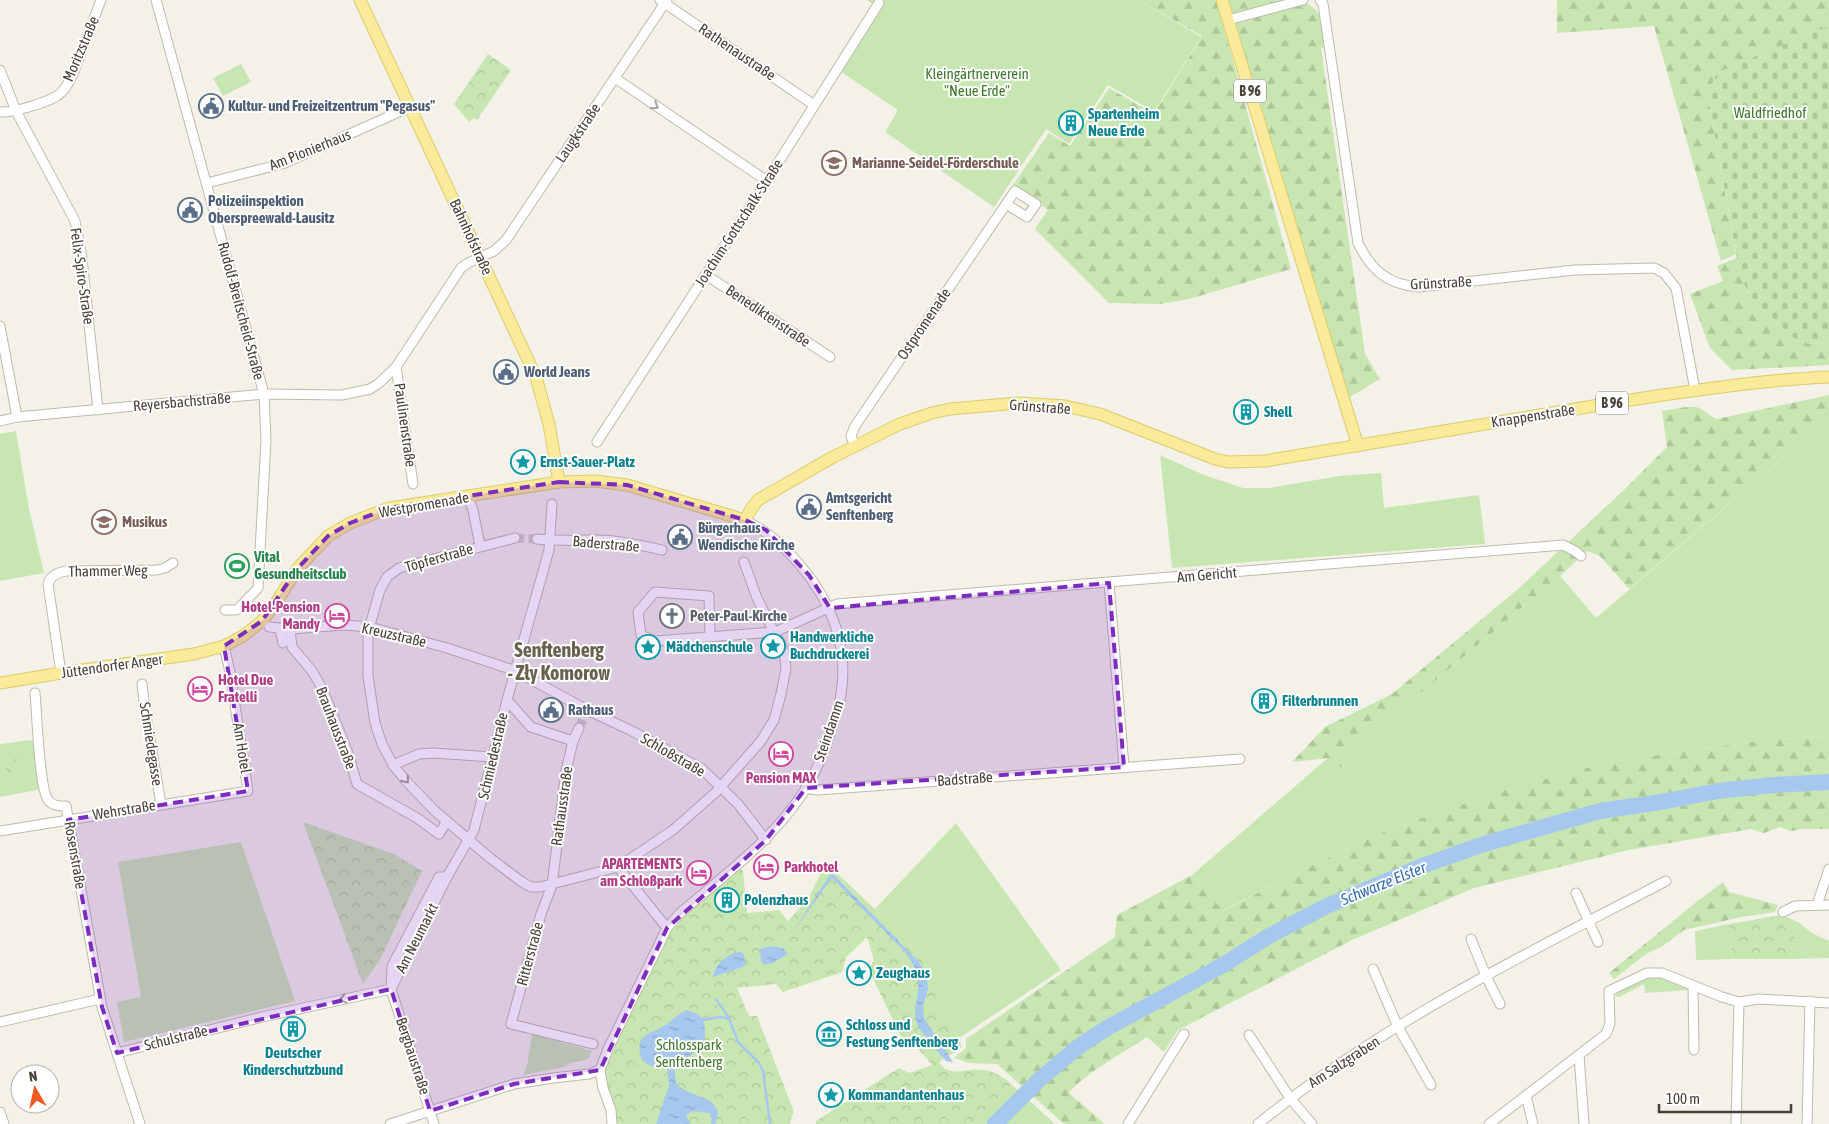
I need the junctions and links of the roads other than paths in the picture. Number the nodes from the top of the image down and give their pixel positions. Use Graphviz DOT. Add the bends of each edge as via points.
graph roads {
  1 [pos="102,0"];
  2 [pos="156,0"];
  3 [pos="360,0"];
  4 [pos="1222,0"];
  5 [pos="1302,0"];
  6 [pos="1320,0"];
  7 [pos="664,1"];
  8 [pos="879,4"];
  9 [pos="1228,20"];
  10 [pos="0,70"];
  11 [pos="615,78"];
  12 [pos="814,105"];
  13 [pos="410,107"];
  14 [pos="16,111"];
  15 [pos="0,112"];
  16 [pos="767,181"];
  17 [pos="207,183"];
  18 [pos="1006,204"];
  19 [pos="480,257"];
  20 [pos="706,275"];
  21 [pos="0,326"];
  22 [pos="830,357"];
  23 [pos="396,367"];
  24 [pos="1829,377"];
  25 [pos="1695,390"];
  26 [pos="264,394"];
  27 [pos="98,410"];
  28 [pos="17,417"];
  29 [pos="0,421"];
  30 [pos="597,442"];
  31 [pos="855,446"];
  32 [pos="1358,446"];
  33 [pos="559,482"];
  34 [pos="413,484"];
  35 [pos="468,497"];
  36 [pos="552,504"];
  37 [pos="745,520"];
  38 [pos="515,538"];
  39 [pos="546,540"];
  40 [pos="480,546"];
  41 [pos="662,550"];
  42 [pos="1581,556"];
  43 [pos="744,562"];
  44 [pos="173,563"];
  45 [pos="1109,582"];
  46 [pos="829,608"];
  47 [pos="225,610"];
  48 [pos="269,627"];
  49 [pos="370,627"];
  50 [pos="285,629"];
  51 [pos="775,632"];
  52 [pos="710,637"];
  53 [pos="224,646"];
  54 [pos="516,671"];
  55 [pos="61,673"];
  56 [pos="0,684"];
  57 [pos="142,684"];
  58 [pos="35,693"];
  59 [pos="506,700"];
  60 [pos="586,713"];
  61 [pos="579,728"];
  62 [pos="571,740"];
  63 [pos="489,757"];
  64 [pos="1240,759"];
  65 [pos="393,765"];
  66 [pos="1124,768"];
  67 [pos="721,787"];
  68 [pos="806,787"];
  69 [pos="248,791"];
  70 [pos="161,804"];
  71 [pos="68,820"];
  72 [pos="448,821"];
  73 [pos="0,831"];
  74 [pos="470,840"];
  75 [pos="766,840"];
  76 [pos="618,867"];
  77 [pos="1829,869"];
  78 [pos="1666,881"];
  79 [pos="552,885"];
  80 [pos="1576,893"];
  81 [pos="1829,904"];
  82 [pos="1817,905"];
  83 [pos="1784,912"];
  84 [pos="1588,922"];
  85 [pos="667,928"];
  86 [pos="1471,939"];
  87 [pos="1598,942"];
  88 [pos="1373,968"];
  89 [pos="1486,976"];
  90 [pos="1693,986"];
  91 [pos="391,989"];
  92 [pos="100,999"];
  93 [pos="1810,1001"];
  94 [pos="1739,1002"];
  95 [pos="1829,1003"];
  96 [pos="1500,1004"];
  97 [pos="0,1022"];
  98 [pos="1398,1027"];
  99 [pos="1184,1034"];
  100 [pos="1249,1035"];
  101 [pos="593,1044"];
  102 [pos="1694,1050"];
  103 [pos="117,1053"];
  104 [pos="1579,1055"];
  105 [pos="600,1070"];
  106 [pos="1431,1085"];
  107 [pos="1526,1096"];
  108 [pos="1290,1098"];
  109 [pos="430,1111"];
  110 [pos="0,1112"];
  111 [pos="4,1124"];
  112 [pos="140,1124"];
  113 [pos="390,1124"];
  114 [pos="434,1124"];
  115 [pos="612,1124"];
  116 [pos="1128,1124"];
  117 [pos="1258,1124"];
  118 [pos="1312,1124"];
  119 [pos="1489,1124"];
  120 [pos="1533,1124"];
  121 [pos="1584,1124"];
  122 [pos="1736,1124"];
  123 [pos="1806,1124"];
  1 -- 14 [label="street, Moritzstraße" via="68,85 57,96"];
  2 -- 17 [label="street, Rudolf-Breitscheid-Straße"];
  3 -- 13 [label="main road, Bahnhofstraße"];
  4 -- 9 [label="main road, B 96"];
  5 -- 9 [label="street"];
  6 -- 25 [label="street, Grünstraße" via="1358,243 1365,259 1392,282 1419,287 1575,270 1654,268 1664,273 1676,288"];
  7 -- 11 [label="street, Laugkstraße"];
  7 -- 12 [label="street, Rathenaustraße"];
  8 -- 12 [label="street, Joachim-Gottschalk-Straße"];
  9 -- 32 [label="main road, B 96"];
  10 -- 14 [label="street, Felix-Spiro-Straße"];
  11 -- 16 [label="street, one-way"];
  11 -- 19 [label="street, Laugkstraße" via="506,240 494,251"];
  12 -- 16 [label="street, Joachim-Gottschalk-Straße"];
  13 -- 17 [label="street, Am Pionierhaus" via="285,163"];
  13 -- 19 [label="main road, Bahnhofstraße"];
  14 -- 15 [label="street, Moritzstraße"];
  14 -- 27 [label="street, Felix-Spiro-Straße" via="75,221"];
  16 -- 20 [label="street, Joachim-Gottschalk-Straße"];
  17 -- 26 [label="street, Rudolf-Breitscheid-Straße"];
  18 -- 31 [label="street, Ostpromenade" via="854,426 851,436"];
  19 -- 23 [label="street, Reyersbachstraße" via="461,268"];
  19 -- 33 [label="main road, Bahnhofstraße" via="536,377 549,424"];
  20 -- 22 [label="street, Benediktenstraße"];
  20 -- 30 [label="street, Joachim-Gottschalk-Straße"];
  21 -- 28 [label="street"];
  23 -- 26 [label="street, Reyersbachstraße" via="378,384 358,393 326,396"];
  23 -- 34 [label="street, Paulinenstraße"];
  24 -- 25 [label="main road, Knappenstraße / B 96"];
  25 -- 32 [label="main road, Knappenstraße / B 96"];
  26 -- 27 [label="street, Reyersbachstraße"];
  26 -- 47 [label="street, Rudolf-Breitscheid-Straße" via="266,440 258,588 237,610"];
  27 -- 28 [label="street, Reyersbachstraße"];
  28 -- 29 [label="street, Reyersbachstraße"];
  31 -- 32 [label="main road, Grünstraße" via="932,413 1018,403 1065,406 1100,414 1228,462 1266,461"];
  31 -- 37 [label="main road, Grünstraße" via="758,500"];
  33 -- 35 [label="main road, Westpromenade"];
  33 -- 37 [label="main road, Steindamm" via="595,481 627,485"];
  35 -- 40 [label="street"];
  35 -- 53 [label="main road, Westpromenade" via="389,508 339,529 297,569 262,621 244,636"];
  36 -- 39 [label="street"];
  37 -- 46 [label="street, Steindamm" via="766,530 786,549 809,575"];
  38 -- 40 [label="street, Töpferstraße"];
  39 -- 41 [label="street, Baderstraße" via="597,540"];
  39 -- 54 [label="street, Schmiedestraße"];
  40 -- 49 [label="street, Töpferstraße" via="399,568 387,577 380,590"];
  42 -- 45 [label="street, Am Gericht" via="1563,545"];
  43 -- 51 [label="street" via="757,598"];
  44 -- 55 [label="street, Thammer Weg" via="157,570 66,571 50,578 48,584"];
  45 -- 46 [label="street, Am Gericht" via="837,604"];
  45 -- 66 [label="street"];
  46 -- 51 [label="street, Am Gericht"];
  46 -- 68 [label="street, Steindamm" via="840,640 842,694 824,754"];
  48 -- 50 [label="street, Kreuzstraße"];
  49 -- 50 [label="street, Kreuzstraße" via="344,625"];
  49 -- 54 [label="street, Kreuzstraße" via="439,645"];
  49 -- 65 [label="street, Töpferstraße" via="368,676 375,723"];
  50 -- 72 [label="street, Brauhausstraße" via="287,642 322,688 357,784 439,834"];
  51 -- 52 [label="street, Am Gericht"];
  51 -- 67 [label="street" via="784,652 786,668 774,720 761,741"];
  52 -- 52 [label="street, Am Gericht" via="709,596 655,592 638,612 641,635 655,641"];
  53 -- 55 [label="main road, Jüttendorfer Anger" via="194,654"];
  53 -- 69 [label="street, Am Hotel"];
  54 -- 59 [label="street, Schmiedestraße"];
  54 -- 60 [label="street, Kreuzstraße"];
  55 -- 56 [label="main road, Jüttendorfer Anger"];
  57 -- 70 [label="street, Schmiedegasse"];
  58 -- 71 [label="street, Rosenstraße" via="39,752 47,798 56,805 66,806"];
  59 -- 62 [label="street" via="531,727"];
  59 -- 63 [label="street, Schmiedestraße"];
  60 -- 67 [label="street, Schloßstraße" via="630,730 701,768"];
  61 -- 62 [label="street, Rathausstraße"];
  62 -- 79 [label="street, Rathausstraße"];
  63 -- 65 [label="street" via="419,754"];
  63 -- 74 [label="street, Schmiedestraße" via="481,809"];
  64 -- 66 [label="street, Badstraße"];
  65 -- 72 [label="street, Töpferstraße, one-way" via="418,795"];
  66 -- 68 [label="street, Badstraße" via="818,790"];
  67 -- 75 [label="street, Schloßstraße"];
  67 -- 76 [label="street" via="673,830"];
  68 -- 75 [label="street, Steindamm"];
  69 -- 70 [label="street, Wehrstraße"];
  70 -- 71 [label="street, Wehrstraße"];
  71 -- 73 [label="street, Wehrstraße"];
  71 -- 92 [label="street, Rosenstraße"];
  72 -- 74 [label="street, Töpferstraße"];
  74 -- 79 [label="street" via="531,887"];
  74 -- 91 [label="street, Am Neumarkt" via="447,877 439,877 392,966"];
  75 -- 85 [label="street, Steindamm"];
  76 -- 79 [label="street"];
  76 -- 85 [label="street"];
  77 -- 82 [label="street"];
  78 -- 84 [label="street, Am Salzgraben"];
  79 -- 101 [label="street, Ritterstraße" via="541,914 512,1024"];
  80 -- 84 [label="street"];
  81 -- 82 [label="street"];
  82 -- 83 [label="street" via="1795,906"];
  84 -- 87 [label="street"];
  84 -- 89 [label="street, Am Salzgraben"];
  85 -- 105 [label="street, Steindamm"];
  86 -- 89 [label="street"];
  88 -- 98 [label="street"];
  89 -- 96 [label="street"];
  89 -- 98 [label="street, Am Salzgraben"];
  90 -- 94 [label="street"];
  90 -- 102 [label="street"];
  90 -- 104 [label="street" via="1662,973 1647,973 1609,991 1610,1024 1606,1034"];
  91 -- 103 [label="street, Schulstraße, one-way"];
  91 -- 109 [label="street, Bergbaustraße"];
  92 -- 97 [label="street"];
  92 -- 103 [label="street"];
  93 -- 94 [label="street" via="1758,999"];
  93 -- 95 [label="street"];
  93 -- 123 [label="street"];
  94 -- 122 [label="street"];
  98 -- 106 [label="street"];
  98 -- 108 [label="street, Am Salzgraben"];
  99 -- 116 [label="street"];
  100 -- 108 [label="street, Am Salzgraben"];
  103 -- 112 [label="street"];
  104 -- 107 [label="street"];
  104 -- 121 [label="street"];
  105 -- 109 [label="street" via="514,1084"];
  105 -- 115 [label="street"];
  107 -- 119 [label="street"];
  107 -- 120 [label="street"];
  108 -- 117 [label="street, Am Salzgraben"];
  108 -- 118 [label="street, Am Salzgraben"];
  109 -- 113 [label="street"];
  109 -- 114 [label="street, Bergbaustraße"];
  110 -- 111 [label="street"];
}
